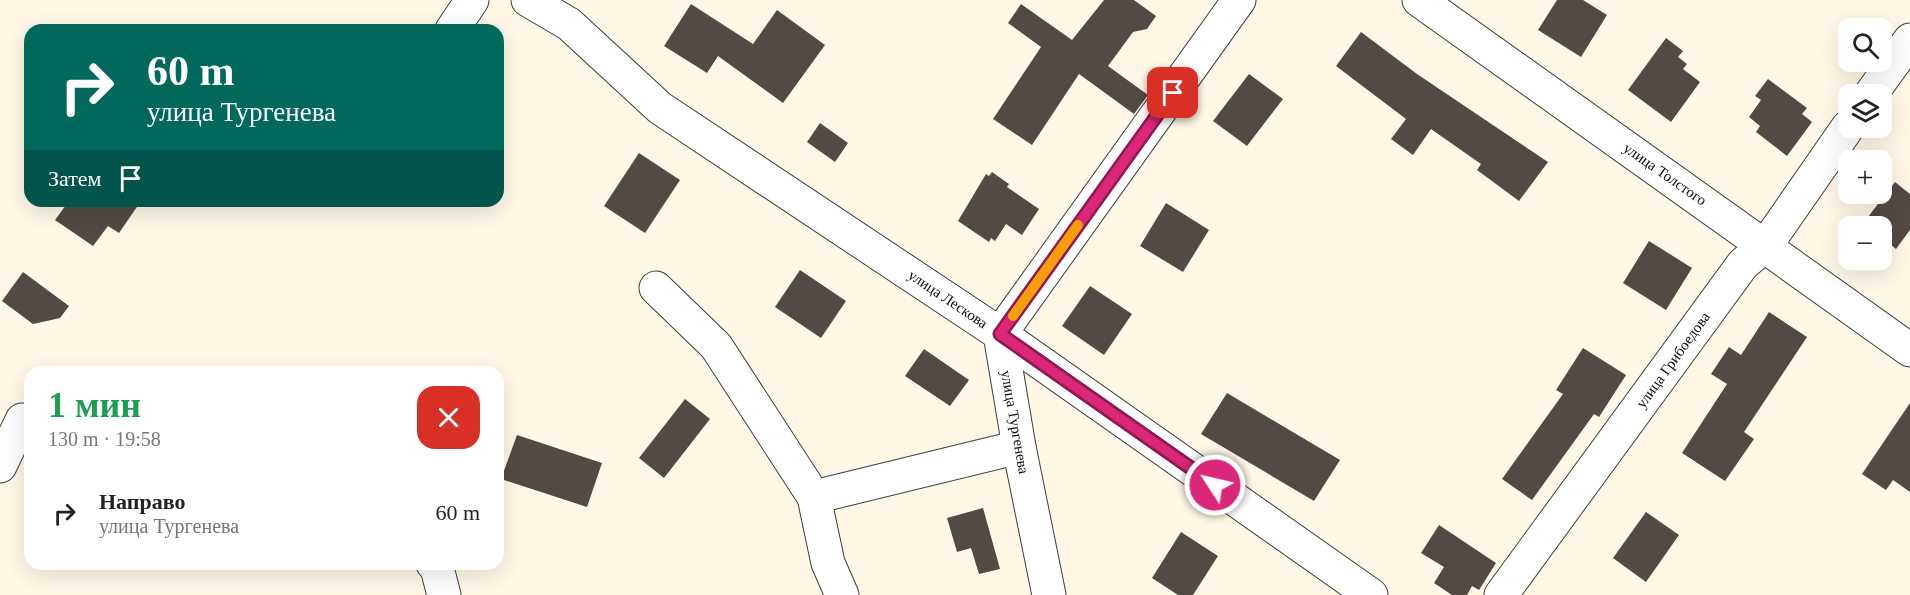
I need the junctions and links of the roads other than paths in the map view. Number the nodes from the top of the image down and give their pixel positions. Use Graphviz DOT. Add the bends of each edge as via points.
graph roads {
  1 [pos="472,0"];
  2 [pos="528,0"];
  3 [pos="1239,0"];
  4 [pos="1419,0"];
  5 [pos="456,24"];
  6 [pos="1910,40"];
  7 [pos="1878,84"];
  8 [pos="1840,138"];
  9 [pos="1766,245"];
  10 [pos="656,288"];
  11 [pos="1000,334"];
  12 [pos="1910,350"];
  13 [pos="17,415"];
  14 [pos="1019,447"];
  15 [pos="0,466"];
  16 [pos="814,497"];
  17 [pos="438,570"];
  18 [pos="444,595"];
  19 [pos="842,595"];
  20 [pos="1049,595"];
  21 [pos="1371,595"];
  22 [pos="1501,595"];
  1 -- 5 [label="street"];
  2 -- 11 [label="street, улица Лескова" via="569,24 660,108"];
  3 -- 11 [label="street"];
  4 -- 9 [label="street, улица Толстого"];
  6 -- 7 [label="street"];
  8 -- 9 [label="street, улица Грибоедова"];
  9 -- 12 [label="street, улица Толстого"];
  9 -- 22 [label="street, улица Грибоедова" via="1743,264"];
  10 -- 16 [label="street" via="716,346"];
  11 -- 14 [label="street, улица Тургенева"];
  11 -- 21 [label="street, улица Лескова"];
  13 -- 15 [label="street"];
  14 -- 16 [label="street"];
  14 -- 20 [label="street, улица Тургенева"];
  16 -- 19 [label="street" via="828,563"];
  17 -- 18 [label="street"];
}
